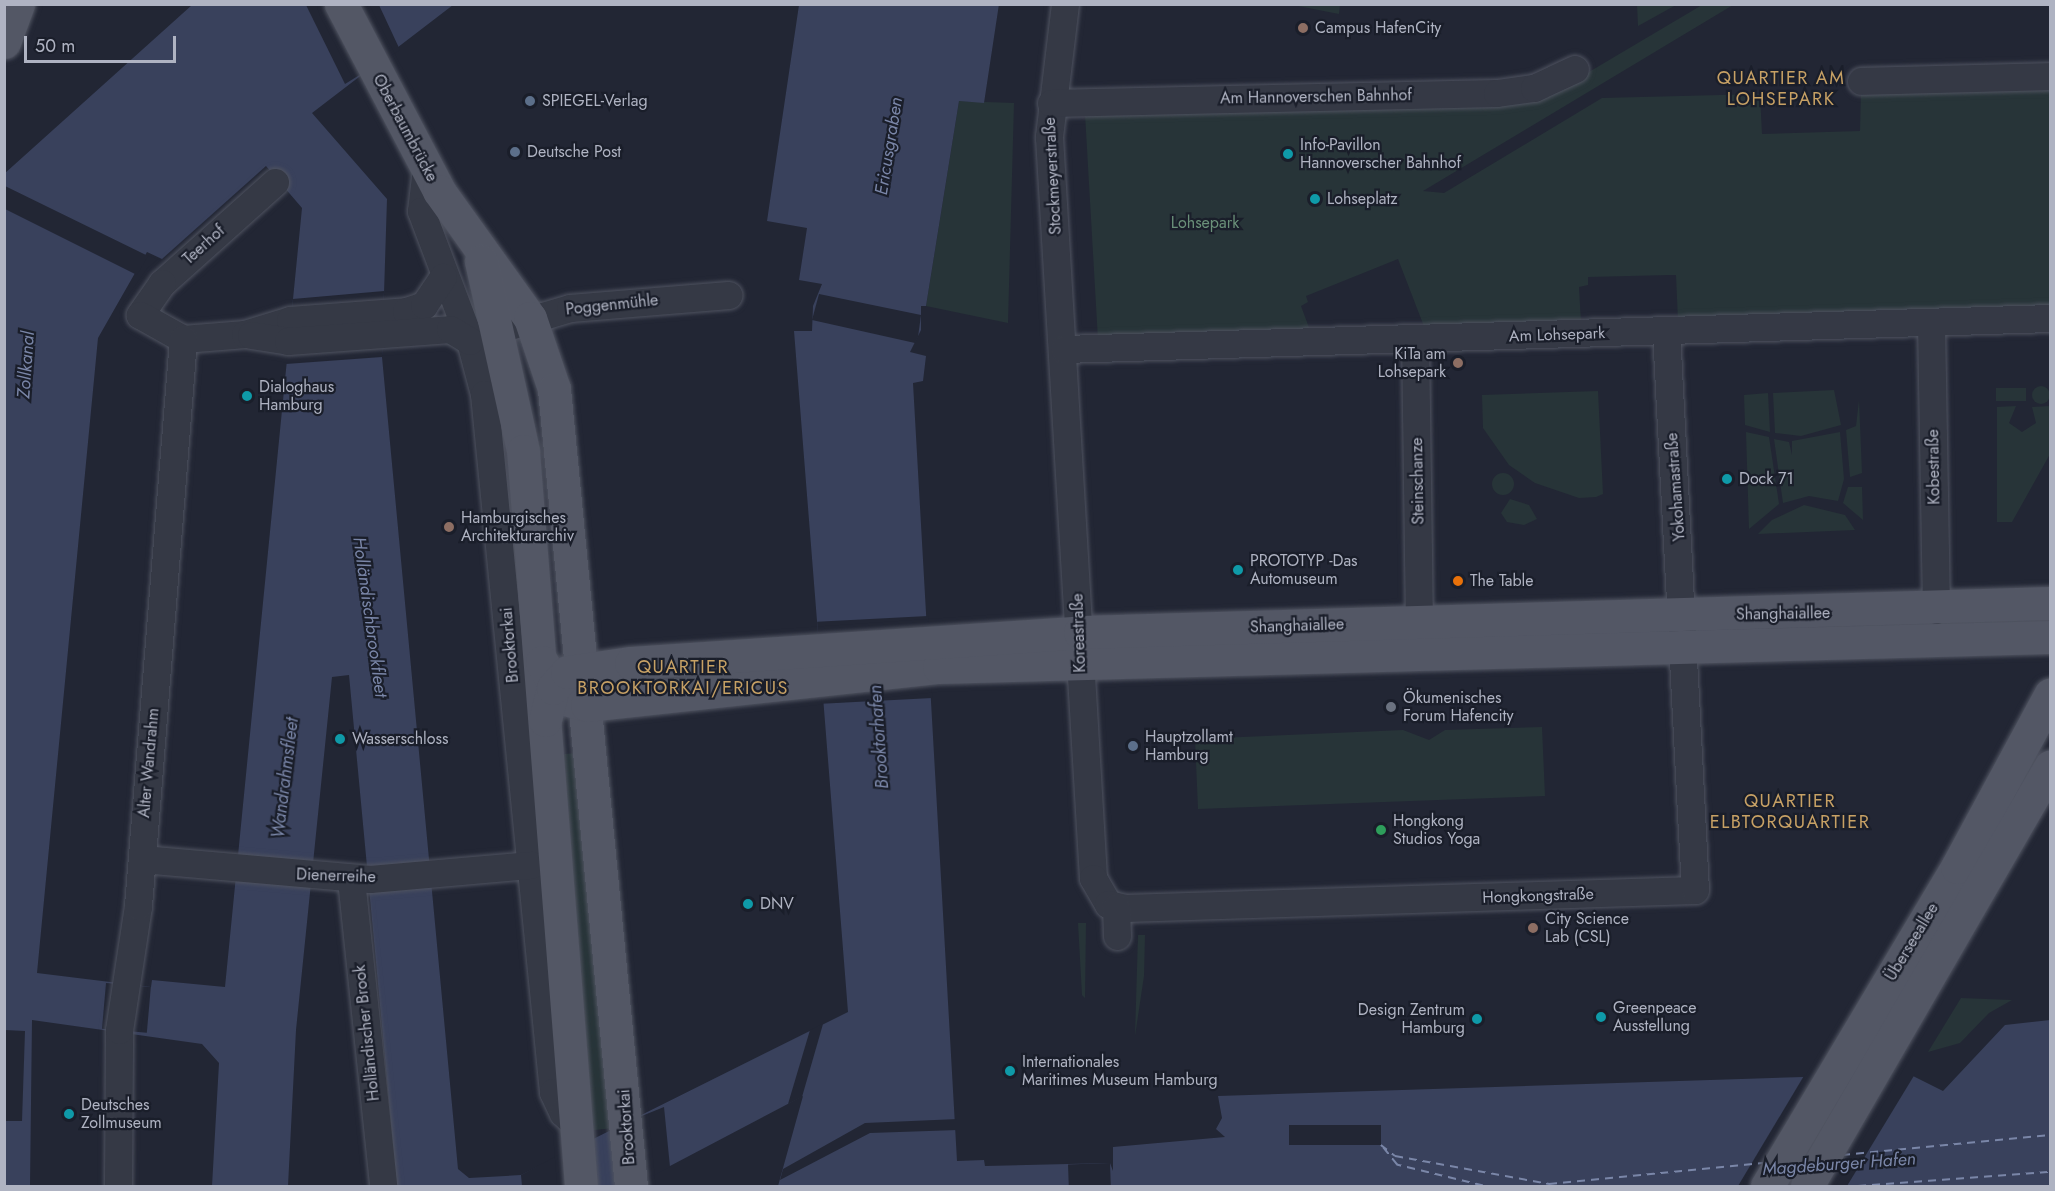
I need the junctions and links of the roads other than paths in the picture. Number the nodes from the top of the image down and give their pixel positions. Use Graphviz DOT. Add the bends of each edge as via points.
graph roads {
  1 [pos="18,4"];
  2 [pos="341,4"];
  3 [pos="1065,4"];
  4 [pos="4,42"];
  5 [pos="1575,69"];
  6 [pos="2050,76"];
  7 [pos="1861,81"];
  8 [pos="1051,103"];
  9 [pos="426,168"];
  10 [pos="275,182"];
  11 [pos="477,248"];
  12 [pos="442,277"];
  13 [pos="728,295"];
  14 [pos="530,318"];
  15 [pos="2050,318"];
  16 [pos="1931,323"];
  17 [pos="386,324"];
  18 [pos="1666,331"];
  19 [pos="485,335"];
  20 [pos="183,339"];
  21 [pos="1415,339"];
  22 [pos="1064,349"];
  23 [pos="2049,603"];
  24 [pos="1936,610"];
  25 [pos="1419,622"];
  26 [pos="1685,630"];
  27 [pos="2050,637"];
  28 [pos="1080,647"];
  29 [pos="583,666"];
  30 [pos="794,666"];
  31 [pos="548,675"];
  32 [pos="2050,695"];
  33 [pos="587,705"];
  34 [pos="2050,766"];
  35 [pos="142,859"];
  36 [pos="531,865"];
  37 [pos="360,879"];
  38 [pos="1125,907"];
  39 [pos="1118,936"];
  40 [pos="577,1134"];
  41 [pos="118,1186"];
  42 [pos="383,1186"];
  43 [pos="581,1186"];
  44 [pos="631,1186"];
  45 [pos="1767,1186"];
  46 [pos="1807,1186"];
  1 -- 4 [label="main road"];
  2 -- 9 [label="main road, Oberbaumbrücke"];
  3 -- 8 [label="street, Stockmeyerstraße"];
  5 -- 8 [label="street, Am Hannoverschen Bahnhof" via="1534,88 1497,93"];
  6 -- 7 [label="street"];
  8 -- 22 [label="street, Stockmeyerstraße"];
  9 -- 11 [label="main road, Oberbaumbrücke"];
  9 -- 12 [label="street, Brooktorkai" via="421,211"];
  10 -- 20 [label="street, Teerhof" via="162,283 140,315"];
  11 -- 14 [label="main road, Oberbaumbrücke"];
  11 -- 19 [label="main road, Oberbaumbrücke"];
  12 -- 17 [label="street" via="424,304"];
  12 -- 19 [label="street, Brooktorkai"];
  13 -- 14 [label="street, Poggenmühle" via="570,308"];
  14 -- 19 [label="street, Poggenmühle"];
  14 -- 29 [label="main road, Brooktorkai" via="560,416"];
  15 -- 16 [label="street, Am Lohsepark"];
  16 -- 18 [label="street, Am Lohsepark"];
  16 -- 24 [label="street, Kobestraße"];
  17 -- 19 [label="street"];
  17 -- 20 [label="street"];
  18 -- 21 [label="street, Am Lohsepark"];
  18 -- 26 [label="street, Yokohamastraße"];
  19 -- 31 [label="main road, Brooktorkai" via="523,451"];
  19 -- 36 [label="street, Brooktorkai" via="484,394"];
  20 -- 35 [label="street, Alter Wandrahm"];
  21 -- 22 [label="street, Am Lohsepark"];
  21 -- 25 [label="street, Steinschanze"];
  22 -- 28 [label="street, Koreastraße"];
  23 -- 24 [label="main road, Shanghaiallee"];
  24 -- 26 [label="main road, Shanghaiallee"];
  25 -- 26 [label="main road, Shanghaiallee"];
  25 -- 28 [label="main road, Shanghaiallee"];
  26 -- 27 [label="main road, Shanghaiallee"];
  26 -- 28 [label="main road, Shanghaiallee"];
  26 -- 38 [label="street, Hongkongstraße" via="1695,890"];
  28 -- 30 [label="main road, Shanghaiallee"];
  28 -- 38 [label="street, Koreastraße" via="1092,878 1102,900"];
  29 -- 30 [label="main road, Shanghaiallee"];
  29 -- 31 [label="main road, Shanghaiallee"];
  29 -- 33 [label="main road, Brooktorkai"];
  30 -- 33 [label="main road, Shanghaiallee"];
  31 -- 33 [label="main road, Shanghaiallee" via="569,702"];
  31 -- 40 [label="main road" via="544,720"];
  32 -- 45 [label="main road, Überseeallee" via="1853,1044"];
  33 -- 44 [label="main road, Brooktorkai"];
  34 -- 46 [label="main road, Überseeallee"];
  35 -- 37 [label="street, Dienerreihe"];
  35 -- 41 [label="street, Alter Wandrahm" via="119,1030"];
  36 -- 37 [label="street, Dienerreihe"];
  36 -- 40 [label="street, Brooktorkai" via="553,1092"];
  37 -- 42 [label="street, Holländischer Brook"];
  38 -- 39 [label="street"];
  40 -- 43 [label="main road"];
}
